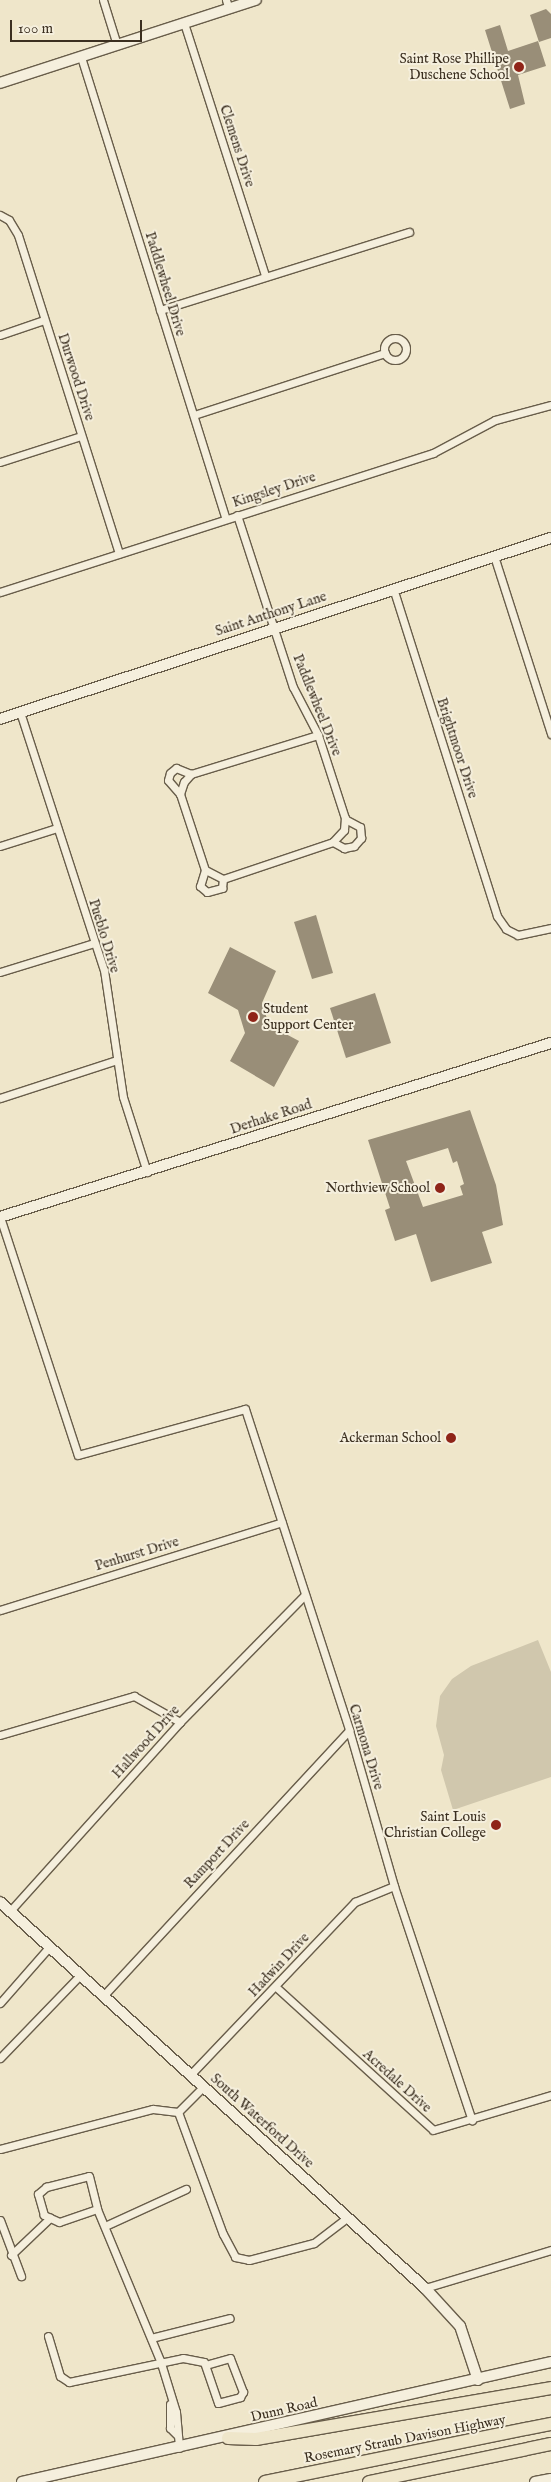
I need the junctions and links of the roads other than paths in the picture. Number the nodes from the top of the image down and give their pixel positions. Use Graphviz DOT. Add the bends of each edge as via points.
graph roads {
  1 [pos="103,0"];
  2 [pos="256,0"];
  3 [pos="227,4"];
  4 [pos="184,23"];
  5 [pos="117,45"];
  6 [pos="81,57"];
  7 [pos="0,83"];
  8 [pos="0,214"];
  9 [pos="409,232"];
  10 [pos="266,276"];
  11 [pos="160,310"];
  12 [pos="44,320"];
  13 [pos="0,335"];
  14 [pos="384,353"];
  15 [pos="551,405"];
  16 [pos="194,415"];
  17 [pos="81,436"];
  18 [pos="0,462"];
  19 [pos="237,515"];
  20 [pos="226,519"];
  21 [pos="551,538"];
  22 [pos="119,553"];
  23 [pos="494,556"];
  24 [pos="393,588"];
  25 [pos="0,592"];
  26 [pos="274,627"];
  27 [pos="20,712"];
  28 [pos="0,719"];
  29 [pos="318,734"];
  30 [pos="551,734"];
  31 [pos="191,774"];
  32 [pos="180,794"];
  33 [pos="345,819"];
  34 [pos="57,828"];
  35 [pos="333,842"];
  36 [pos="0,846"];
  37 [pos="205,870"];
  38 [pos="223,879"];
  39 [pos="551,928"];
  40 [pos="94,943"];
  41 [pos="0,972"];
  42 [pos="551,1043"];
  43 [pos="117,1060"];
  44 [pos="0,1098"];
  45 [pos="147,1172"];
  46 [pos="0,1217"];
  47 [pos="282,1522"];
  48 [pos="305,1595"];
  49 [pos="0,1610"];
  50 [pos="180,1722"];
  51 [pos="349,1730"];
  52 [pos="0,1735"];
  53 [pos="394,1886"];
  54 [pos="4,1908"];
  55 [pos="50,1946"];
  56 [pos="81,1974"];
  57 [pos="276,1987"];
  58 [pos="104,1995"];
  59 [pos="0,2003"];
  60 [pos="0,2058"];
  61 [pos="191,2074"];
  62 [pos="204,2086"];
  63 [pos="551,2095"];
  64 [pos="178,2112"];
  65 [pos="472,2120"];
  66 [pos="0,2149"];
  67 [pos="186,2189"];
  68 [pos="97,2209"];
  69 [pos="348,2217"];
  70 [pos="50,2218"];
  71 [pos="0,2220"];
  72 [pos="105,2226"];
  73 [pos="551,2250"];
  74 [pos="11,2255"];
  75 [pos="20,2276"];
  76 [pos="426,2288"];
  77 [pos="230,2318"];
  78 [pos="48,2336"];
  79 [pos="151,2338"];
  80 [pos="160,2360"];
  81 [pos="551,2362"];
  82 [pos="206,2365"];
  83 [pos="478,2380"];
  84 [pos="551,2388"];
  85 [pos="551,2424"];
  86 [pos="228,2438"];
  87 [pos="551,2444"];
  88 [pos="179,2448"];
  89 [pos="551,2478"];
  90 [pos="22,2482"];
  91 [pos="265,2482"];
  92 [pos="369,2482"];
  93 [pos="535,2482"];
  1 -- 5 [label="street"];
  2 -- 3 [label="street"];
  3 -- 4 [label="street"];
  4 -- 5 [label="street"];
  4 -- 10 [label="street, Clemens Drive"];
  5 -- 6 [label="street"];
  6 -- 7 [label="street"];
  6 -- 11 [label="street, Paddlewheel Drive"];
  8 -- 12 [label="street, Durwood Drive" via="10,220 18,236"];
  9 -- 10 [label="street"];
  10 -- 11 [label="street"];
  11 -- 16 [label="street, Paddlewheel Drive"];
  12 -- 13 [label="street"];
  12 -- 17 [label="street, Durwood Drive"];
  14 -- 16 [label="street"];
  15 -- 19 [label="street, Kingsley Drive" via="495,420 433,453"];
  16 -- 20 [label="street, Paddlewheel Drive"];
  17 -- 18 [label="street"];
  17 -- 22 [label="street, Durwood Drive"];
  19 -- 20 [label="street, Kingsley Drive"];
  19 -- 26 [label="street, Paddlewheel Drive"];
  20 -- 22 [label="street, Kingsley Drive"];
  21 -- 23 [label="street, Saint Anthony Lane"];
  22 -- 25 [label="street, Kingsley Drive"];
  23 -- 24 [label="street, Saint Anthony Lane"];
  23 -- 30 [label="street"];
  24 -- 26 [label="street, Saint Anthony Lane"];
  24 -- 39 [label="street, Brightmoor Drive" via="497,916 506,929 518,935"];
  26 -- 27 [label="street, Saint Anthony Lane"];
  26 -- 29 [label="street, Paddlewheel Drive" via="294,687"];
  27 -- 28 [label="street, Saint Anthony Lane"];
  27 -- 34 [label="street, Pueblo Drive"];
  29 -- 31 [label="street"];
  29 -- 33 [label="street, Paddlewheel Drive"];
  31 -- 32 [label="street"];
  31 -- 32 [label="street" via="176,768 170,773 168,780"];
  32 -- 37 [label="street"];
  33 -- 35 [label="street, Paddlewheel Drive" via="344,830"];
  33 -- 35 [label="street, Paddlewheel Drive" via="360,827 361,838 354,846 344,848"];
  34 -- 36 [label="street"];
  34 -- 40 [label="street, Pueblo Drive"];
  35 -- 38 [label="street"];
  37 -- 38 [label="street"];
  37 -- 38 [label="street" via="200,886 207,892 222,888"];
  40 -- 41 [label="street"];
  40 -- 43 [label="street, Pueblo Drive" via="104,970"];
  42 -- 45 [label="street, Derhake Road"];
  43 -- 44 [label="street"];
  43 -- 45 [label="street, Pueblo Drive" via="123,1097"];
  45 -- 46 [label="street, Derhake Road"];
  46 -- 47 [label="street, Carmona Drive" via="78,1455 244,1409"];
  47 -- 48 [label="street, Carmona Drive"];
  47 -- 49 [label="street, Penhurst Drive"];
  48 -- 50 [label="street, Hallwood Drive"];
  48 -- 51 [label="street, Carmona Drive"];
  50 -- 52 [label="street" via="134,1696"];
  50 -- 54 [label="street, Hallwood Drive"];
  51 -- 53 [label="street, Carmona Drive"];
  51 -- 58 [label="street, Ramport Drive"];
  53 -- 57 [label="street, Hadwin Drive" via="355,1902"];
  53 -- 65 [label="street, Carmona Drive"];
  54 -- 55 [label="street, South Waterford Drive"];
  55 -- 56 [label="street, South Waterford Drive"];
  55 -- 59 [label="street"];
  56 -- 58 [label="street, South Waterford Drive"];
  56 -- 60 [label="street"];
  57 -- 61 [label="street, Hadwin Drive"];
  57 -- 65 [label="street, Acredale Drive" via="432,2130"];
  58 -- 61 [label="street, South Waterford Drive"];
  61 -- 62 [label="street, South Waterford Drive"];
  62 -- 64 [label="street"];
  62 -- 69 [label="street, South Waterford Drive"];
  63 -- 65 [label="street, Acredale Drive"];
  64 -- 66 [label="street" via="153,2110"];
  64 -- 69 [label="street" via="223,2234 235,2256 249,2260 314,2243"];
  67 -- 72 [label="street"];
  68 -- 70 [label="street" via="59,2222"];
  68 -- 70 [label="street" via="89,2176 83,2177 46,2188 38,2194 44,2216"];
  68 -- 72 [label="street"];
  69 -- 76 [label="street, South Waterford Drive"];
  70 -- 74 [label="street"];
  71 -- 74 [label="street"];
  72 -- 79 [label="street"];
  73 -- 76 [label="street"];
  74 -- 75 [label="street"];
  76 -- 83 [label="street, South Waterford Drive" via="460,2326"];
  77 -- 79 [label="street"];
  78 -- 80 [label="street" via="60,2376 69,2382"];
  79 -- 80 [label="street"];
  80 -- 82 [label="street" via="183,2358"];
  80 -- 88 [label="street" via="170,2404 176,2412"];
  81 -- 83 [label="street, Dunn Road"];
  82 -- 82 [label="street" via="230,2358 243,2392 240,2397 218,2403"];
  83 -- 86 [label="street, Dunn Road"];
  84 -- 86 [label="highway" via="256,2439"];
  85 -- 91 [label="highway, Rosemary Straub Davison Highway"];
  86 -- 88 [label="street, Dunn Road"];
  87 -- 92 [label="highway"];
  88 -- 90 [label="street, Dunn Road"];
  89 -- 93 [label="street"];
}
